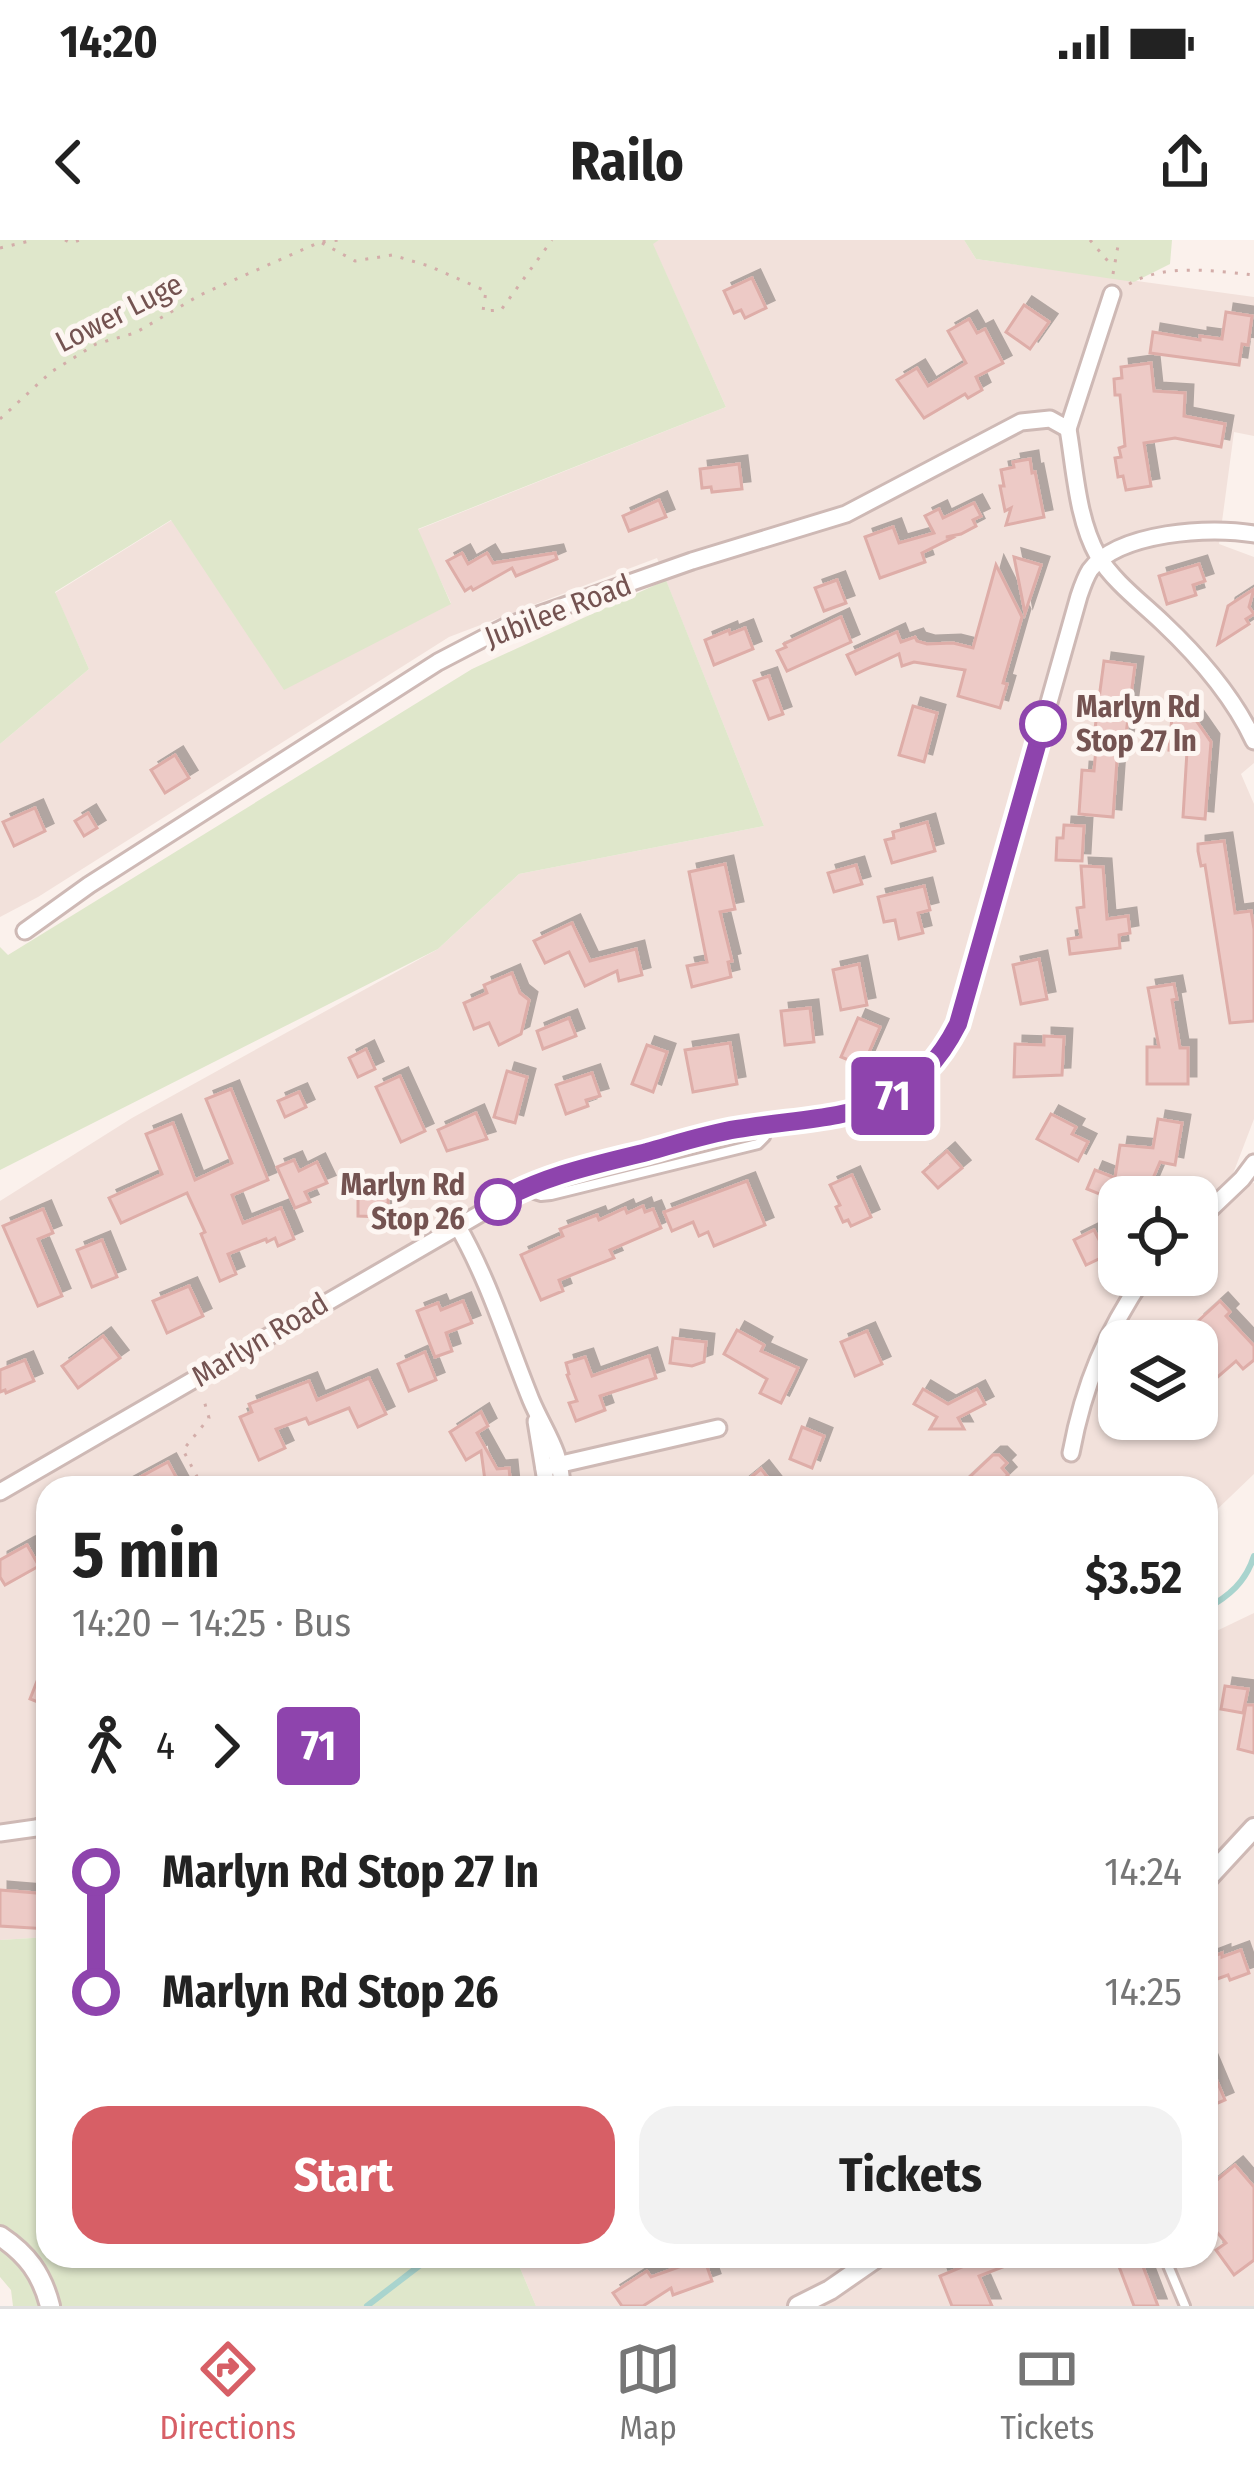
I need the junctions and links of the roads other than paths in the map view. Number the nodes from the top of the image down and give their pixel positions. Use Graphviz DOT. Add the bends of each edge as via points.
graph roads {
  1 [pos="1112,294"];
  2 [pos="1068,429"];
  3 [pos="1254,534"];
  4 [pos="1100,560"];
  5 [pos="1254,741"];
  6 [pos="25,932"];
  7 [pos="1254,1163"];
  8 [pos="1218,1202"];
  9 [pos="457,1226"];
  10 [pos="1130,1296"];
  11 [pos="718,1428"];
  12 [pos="1071,1453"];
  13 [pos="552,1466"];
  14 [pos="550,1476"];
  15 [pos="557,1476"];
  16 [pos="0,1492"];
  17 [pos="36,1828"];
  18 [pos="1254,1828"];
  19 [pos="0,1834"];
  20 [pos="36,1836"];
  21 [pos="1218,1867"];
  22 [pos="0,2236"];
  23 [pos="862,2268"];
  24 [pos="1169,2268"];
  25 [pos="50,2306"];
  26 [pos="798,2306"];
  27 [pos="1185,2306"];
  1 -- 2 [label="street"];
  2 -- 4 [label="street"];
  2 -- 6 [label="street, Jubilee Road" via="1050,419 1021,422 846,514 507,626 438,662"];
  3 -- 4 [label="street" via="1198,529"];
  4 -- 5 [label="street" via="1224,690"];
  4 -- 9 [label="street, Marlyn Road" via="1083,584 958,1024 916,1082 875,1105 824,1119 732,1129 554,1176"];
  7 -- 8 [label="street"];
  9 -- 13 [label="street"];
  9 -- 16 [label="street, Marlyn Road"];
  10 -- 12 [label="street" via="1089,1377"];
  11 -- 13 [label="street"];
  13 -- 14 [label="street"];
  13 -- 15 [label="street"];
  17 -- 19 [label="street"];
  18 -- 21 [label="street"];
  19 -- 20 [label="street"];
  22 -- 25 [label="street" via="35,2266"];
  23 -- 26 [label="street"];
  24 -- 27 [label="lane"];
}
